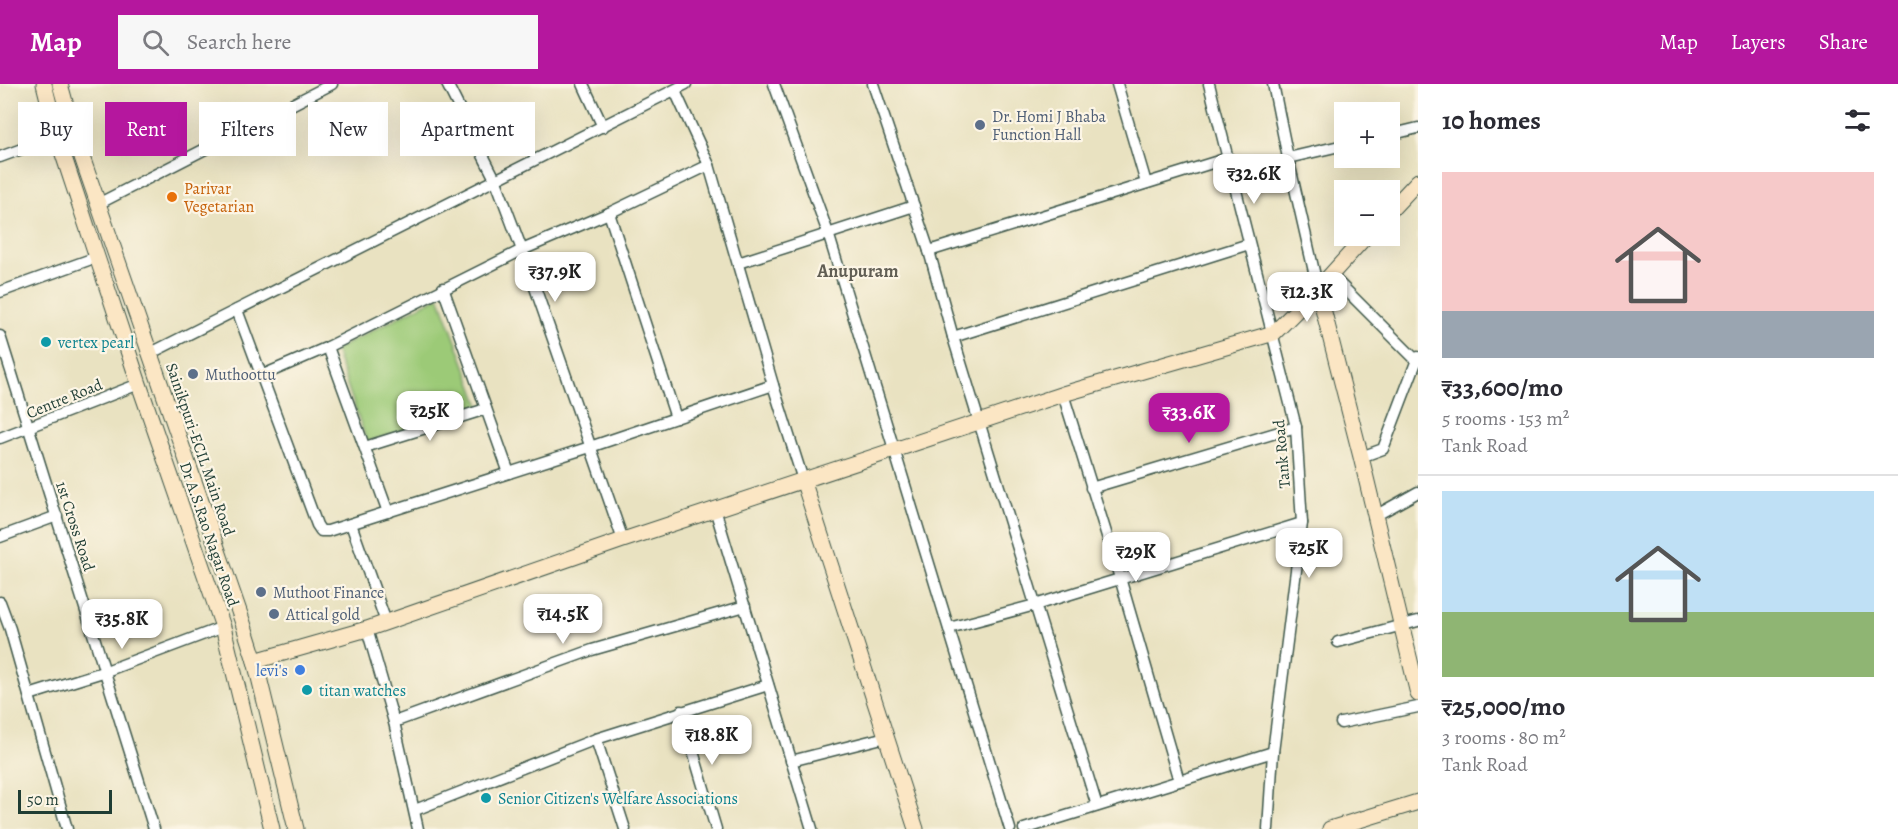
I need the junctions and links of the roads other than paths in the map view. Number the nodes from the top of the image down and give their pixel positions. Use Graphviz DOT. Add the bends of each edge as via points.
graph roads {
  1 [pos="44,84"];
  2 [pos="60,84"];
  3 [pos="332,84"];
  4 [pos="447,84"];
  5 [pos="583,84"];
  6 [pos="686,84"];
  7 [pos="774,84"];
  8 [pos="873,84"];
  9 [pos="1117,84"];
  10 [pos="1209,84"];
  11 [pos="1274,84"];
  12 [pos="675,91"];
  13 [pos="49,102"];
  14 [pos="603,127"];
  15 [pos="1418,128"];
  16 [pos="1400,132"];
  17 [pos="1334,147"];
  18 [pos="18,150"];
  19 [pos="64,156"];
  20 [pos="0,157"];
  21 [pos="1228,158"];
  22 [pos="1288,158"];
  23 [pos="709,165"];
  24 [pos="496,181"];
  25 [pos="1418,181"];
  26 [pos="1146,183"];
  27 [pos="1400,200"];
  28 [pos="98,204"];
  29 [pos="914,206"];
  30 [pos="609,213"];
  31 [pos="828,233"];
  32 [pos="1249,244"];
  33 [pos="1357,246"];
  34 [pos="522,250"];
  35 [pos="929,251"];
  36 [pos="97,257"];
  37 [pos="738,263"];
  38 [pos="1330,274"];
  39 [pos="443,288"];
  40 [pos="1318,290"];
  41 [pos="0,292"];
  42 [pos="237,310"];
  43 [pos="1274,333"];
  44 [pos="953,337"];
  45 [pos="0,338"];
  46 [pos="328,347"];
  47 [pos="149,354"];
  48 [pos="1417,359"];
  49 [pos="263,375"];
  50 [pos="139,384"];
  51 [pos="773,385"];
  52 [pos="1063,394"];
  53 [pos="486,409"];
  54 [pos="675,418"];
  55 [pos="980,422"];
  56 [pos="29,428"];
  57 [pos="1296,428"];
  58 [pos="0,438"];
  59 [pos="365,447"];
  60 [pos="590,447"];
  61 [pos="896,450"];
  62 [pos="1361,457"];
  63 [pos="509,473"];
  64 [pos="803,480"];
  65 [pos="1091,488"];
  66 [pos="1418,492"];
  67 [pos="715,509"];
  68 [pos="388,512"];
  69 [pos="57,516"];
  70 [pos="1376,516"];
  71 [pos="1302,523"];
  72 [pos="351,524"];
  73 [pos="0,537"];
  74 [pos="622,540"];
  75 [pos="1120,578"];
  76 [pos="0,602"];
  77 [pos="1035,605"];
  78 [pos="745,606"];
  79 [pos="1418,621"];
  80 [pos="386,622"];
  81 [pos="1402,625"];
  82 [pos="223,627"];
  83 [pos="949,628"];
  84 [pos="366,629"];
  85 [pos="1338,642"];
  86 [pos="255,661"];
  87 [pos="106,671"];
  88 [pos="768,685"];
  89 [pos="29,694"];
  90 [pos="1418,694"];
  91 [pos="1418,707"];
  92 [pos="681,711"];
  93 [pos="394,722"];
  94 [pos="1341,723"];
  95 [pos="886,737"];
  96 [pos="596,739"];
  97 [pos="1273,752"];
  98 [pos="791,761"];
  99 [pos="285,780"];
  100 [pos="1179,781"];
  101 [pos="262,785"];
  102 [pos="1418,802"];
  103 [pos="1097,806"];
  104 [pos="415,810"];
  105 [pos="67,829"];
  106 [pos="154,829"];
  107 [pos="272,829"];
  108 [pos="296,829"];
  109 [pos="418,829"];
  110 [pos="625,829"];
  111 [pos="716,829"];
  112 [pos="812,829"];
  113 [pos="916,829"];
  114 [pos="1010,829"];
  115 [pos="1024,829"];
  116 [pos="1268,829"];
  117 [pos="1330,829"];
  1 -- 13 [label="street, Dr A.S.Rao Nagar Road"];
  2 -- 28 [label="street, Sainikpuri-ECIL Main Road"];
  3 -- 28 [label="street"];
  4 -- 24 [label="street"];
  5 -- 14 [label="street"];
  6 -- 12 [label="street"];
  7 -- 31 [label="street"];
  8 -- 29 [label="street"];
  9 -- 26 [label="street"];
  10 -- 21 [label="street, Tank Road"];
  11 -- 22 [label="street"];
  12 -- 14 [label="street"];
  12 -- 23 [label="street"];
  14 -- 24 [label="street"];
  15 -- 16 [label="street"];
  17 -- 22 [label="street"];
  18 -- 20 [label="street"];
  19 -- 36 [label="street, Dr A.S.Rao Nagar Road"];
  21 -- 26 [label="street"];
  21 -- 32 [label="street, Tank Road"];
  22 -- 40 [label="street"];
  23 -- 30 [label="street"];
  23 -- 37 [label="street"];
  24 -- 34 [label="street"];
  24 -- 42 [label="street"];
  25 -- 27 [label="street"];
  26 -- 35 [label="street"];
  28 -- 47 [label="street, Sainikpuri-ECIL Main Road"];
  29 -- 31 [label="street"];
  29 -- 35 [label="street"];
  30 -- 34 [label="street"];
  30 -- 54 [label="street"];
  31 -- 37 [label="street"];
  31 -- 61 [label="street"];
  32 -- 43 [label="street, Tank Road"];
  32 -- 44 [label="street"];
  33 -- 38 [label="street"];
  34 -- 39 [label="street"];
  34 -- 60 [label="street"];
  35 -- 44 [label="street"];
  36 -- 41 [label="street"];
  36 -- 50 [label="street, Dr A.S.Rao Nagar Road"];
  37 -- 51 [label="street"];
  38 -- 40 [label="street"];
  38 -- 48 [label="street"];
  39 -- 46 [label="street"];
  39 -- 53 [label="street"];
  40 -- 43 [label="street"];
  40 -- 62 [label="street"];
  42 -- 47 [label="street"];
  42 -- 49 [label="street"];
  43 -- 52 [label="street"];
  43 -- 57 [label="street, Tank Road"];
  44 -- 55 [label="street"];
  45 -- 56 [label="street, 1st Cross Road"];
  46 -- 49 [label="street"];
  46 -- 59 [label="street"];
  47 -- 86 [label="street, Sainikpuri-ECIL Main Road"];
  48 -- 62 [label="street" via="1383,449"];
  49 -- 72 [label="street" via="317,525 321,531 328,531"];
  50 -- 56 [label="street, Centre Road"];
  50 -- 82 [label="street, Dr A.S.Rao Nagar Road"];
  51 -- 54 [label="street"];
  51 -- 64 [label="street"];
  52 -- 55 [label="street"];
  52 -- 65 [label="street"];
  53 -- 59 [label="street"];
  53 -- 63 [label="street"];
  54 -- 60 [label="street"];
  55 -- 61 [label="street"];
  55 -- 77 [label="street"];
  56 -- 58 [label="street, Centre Road"];
  56 -- 69 [label="street, 1st Cross Road"];
  57 -- 65 [label="street"];
  57 -- 71 [label="street, Tank Road"];
  59 -- 68 [label="street"];
  60 -- 63 [label="street"];
  60 -- 74 [label="street"];
  61 -- 64 [label="street"];
  61 -- 83 [label="street"];
  62 -- 70 [label="street"];
  63 -- 68 [label="street"];
  64 -- 67 [label="street"];
  64 -- 95 [label="street"];
  65 -- 75 [label="street"];
  66 -- 70 [label="street"];
  67 -- 74 [label="street"];
  67 -- 78 [label="street"];
  68 -- 72 [label="street"];
  69 -- 73 [label="street"];
  69 -- 87 [label="street, 1st Cross Road"];
  70 -- 81 [label="street"];
  71 -- 75 [label="street"];
  71 -- 97 [label="street, Tank Road"];
  72 -- 80 [label="street"];
  74 -- 80 [label="street"];
  75 -- 77 [label="street"];
  75 -- 100 [label="street"];
  76 -- 89 [label="street"];
  77 -- 83 [label="street"];
  77 -- 103 [label="street"];
  78 -- 88 [label="street"];
  78 -- 93 [label="street" via="592,650"];
  79 -- 81 [label="street"];
  80 -- 84 [label="street"];
  81 -- 85 [label="street"];
  81 -- 90 [label="street"];
  82 -- 87 [label="street"];
  82 -- 101 [label="street, Dr A.S.Rao Nagar Road"];
  83 -- 114 [label="street"];
  84 -- 86 [label="street"];
  84 -- 93 [label="street"];
  86 -- 99 [label="street, Sainikpuri-ECIL Main Road"];
  87 -- 89 [label="street"];
  87 -- 106 [label="street, 1st Cross Road"];
  88 -- 92 [label="street"];
  88 -- 98 [label="street"];
  89 -- 105 [label="street"];
  91 -- 94 [label="street"];
  92 -- 96 [label="street"];
  92 -- 111 [label="street"];
  93 -- 104 [label="street"];
  95 -- 98 [label="street"];
  95 -- 113 [label="street"];
  96 -- 104 [label="street"];
  96 -- 110 [label="street"];
  97 -- 100 [label="street"];
  97 -- 116 [label="street, Tank Road"];
  98 -- 112 [label="street"];
  99 -- 101 [label="street"];
  99 -- 108 [label="street, Sainikpuri-ECIL Main Road"];
  100 -- 103 [label="street"];
  101 -- 107 [label="street, Dr A.S.Rao Nagar Road"];
  102 -- 117 [label="street"];
  103 -- 115 [label="street"];
  104 -- 109 [label="street"];
}
